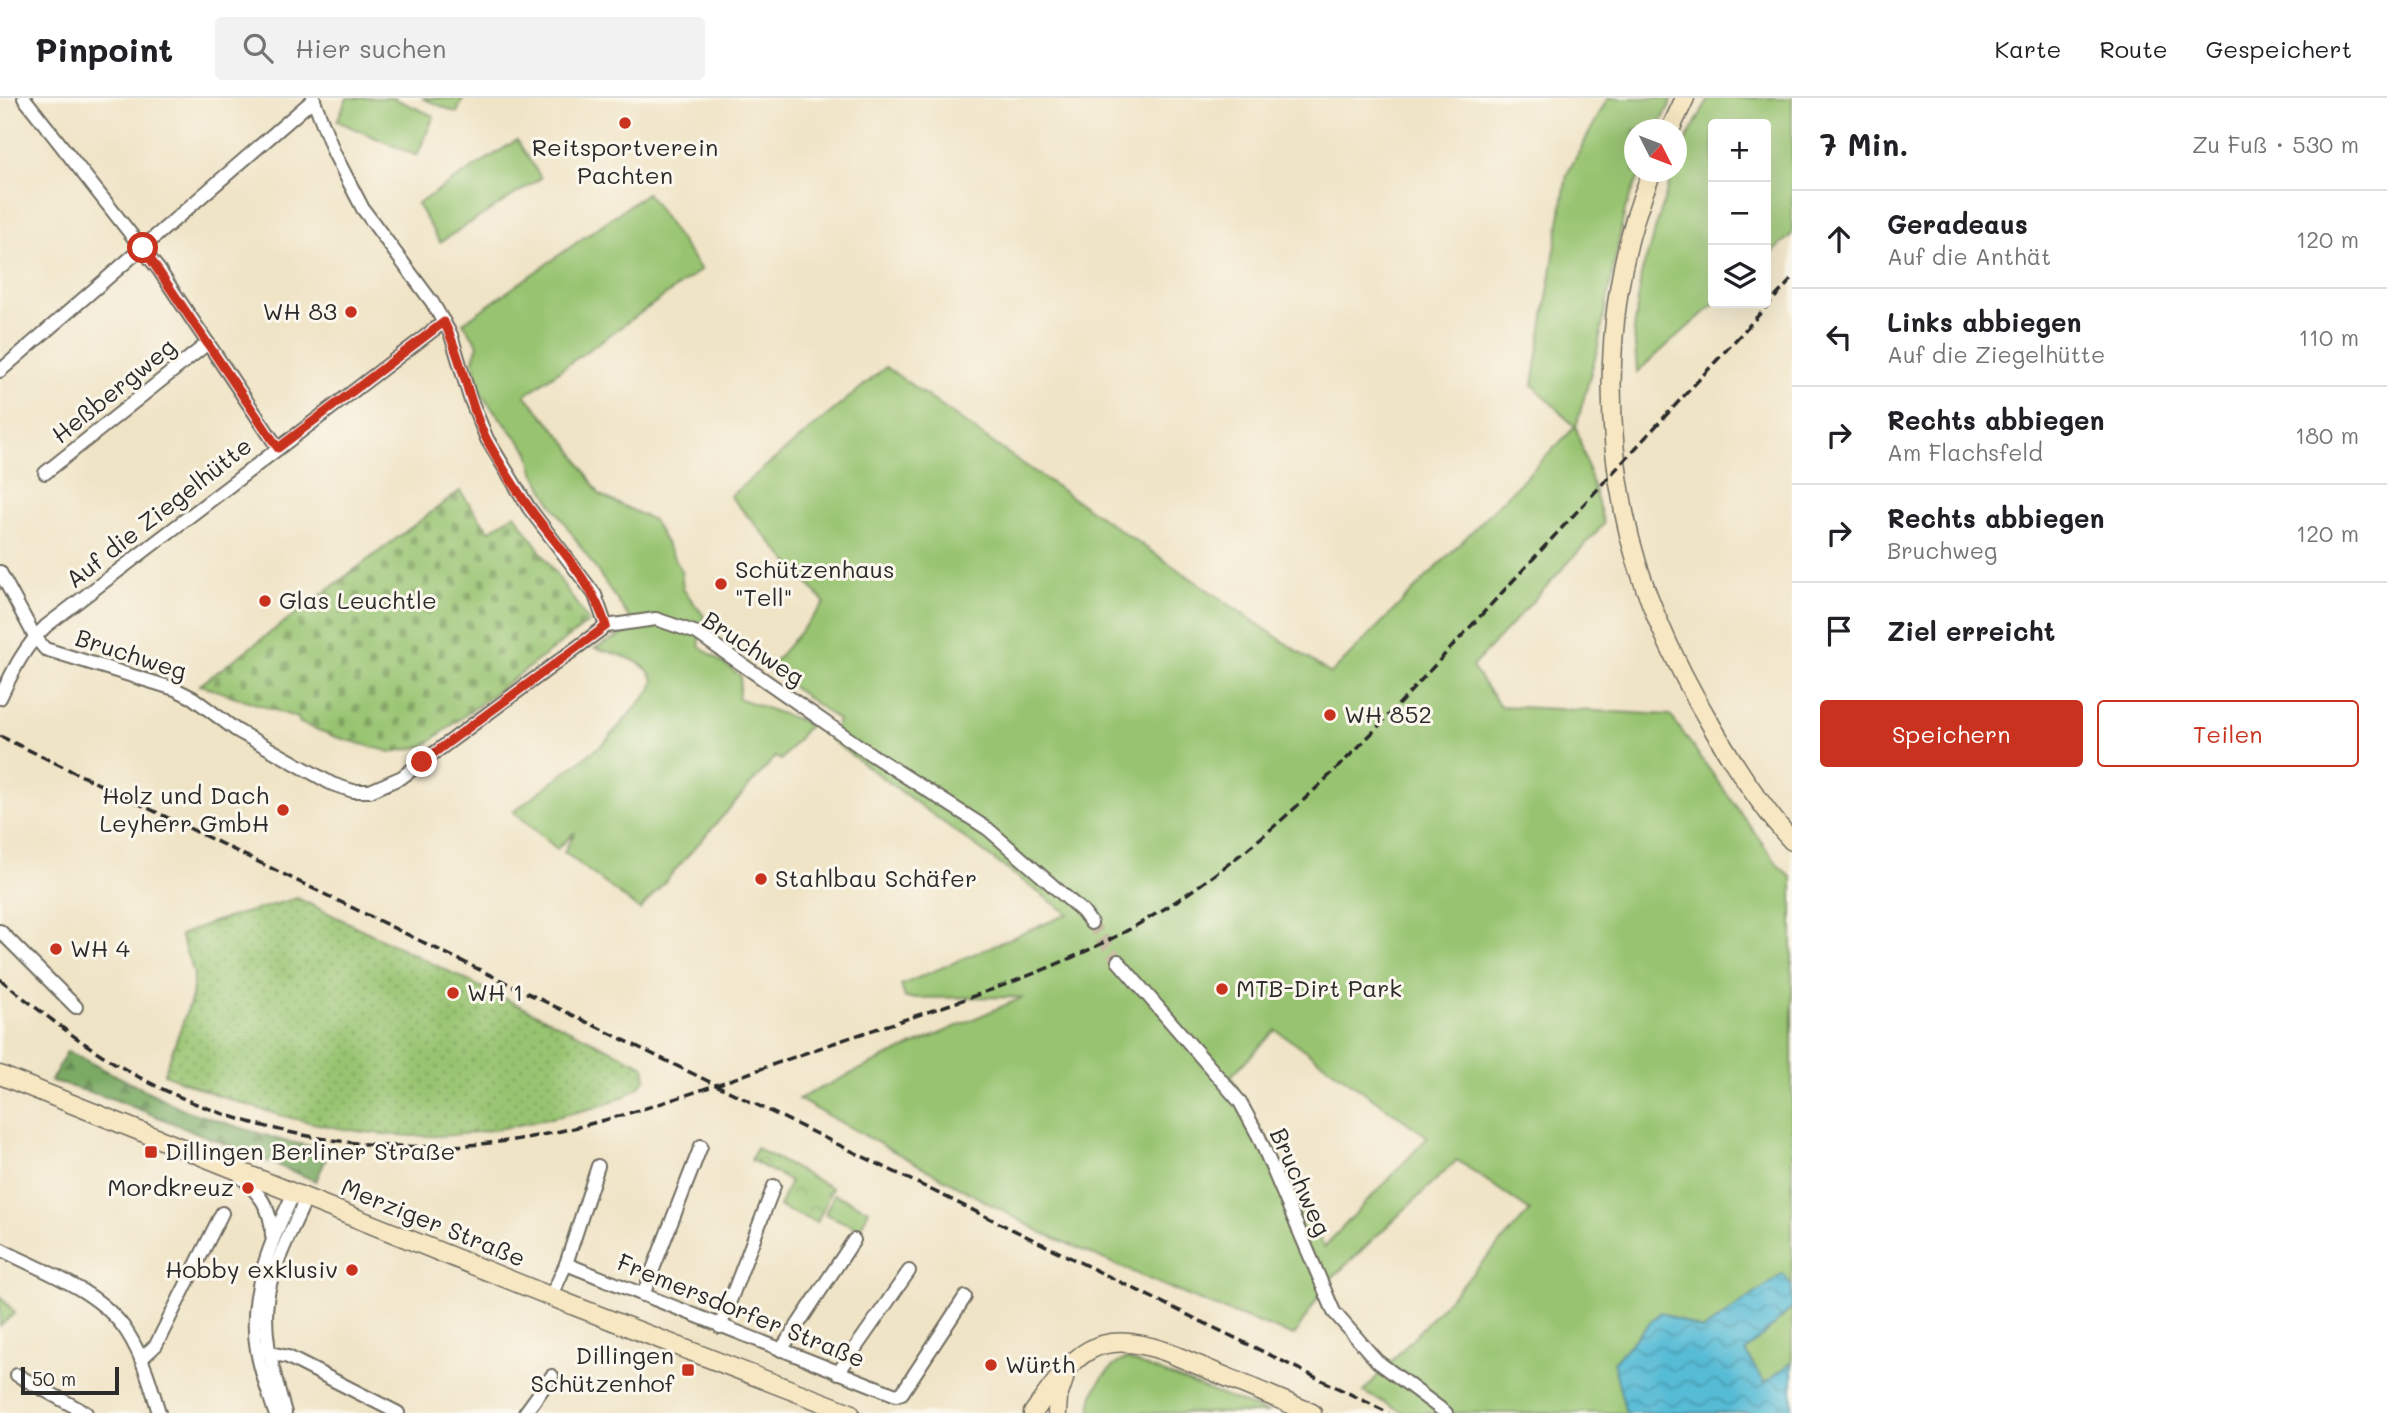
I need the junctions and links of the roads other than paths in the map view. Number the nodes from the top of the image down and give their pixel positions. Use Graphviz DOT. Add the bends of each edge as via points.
graph roads {
  1 [pos="24,98"];
  2 [pos="1685,98"];
  3 [pos="314,99"];
  4 [pos="1675,119"];
  5 [pos="1649,182"];
  6 [pos="143,248"];
  7 [pos="444,322"];
  8 [pos="208,343"];
  9 [pos="0,371"];
  10 [pos="278,448"];
  11 [pos="45,472"];
  12 [pos="0,572"];
  13 [pos="606,626"];
  14 [pos="35,637"];
  15 [pos="2,695"];
  16 [pos="1792,841"];
  17 [pos="1091,923"];
  18 [pos="0,931"];
  19 [pos="1118,961"];
  20 [pos="76,1007"];
  21 [pos="0,1075"];
  22 [pos="701,1146"];
  23 [pos="598,1166"];
  24 [pos="233,1169"];
  25 [pos="774,1186"];
  26 [pos="300,1196"];
  27 [pos="222,1213"];
  28 [pos="854,1240"];
  29 [pos="272,1243"];
  30 [pos="0,1249"];
  31 [pos="566,1264"];
  32 [pos="909,1271"];
  33 [pos="643,1295"];
  34 [pos="551,1297"];
  35 [pos="965,1297"];
  36 [pos="720,1326"];
  37 [pos="781,1350"];
  38 [pos="262,1351"];
  39 [pos="141,1359"];
  40 [pos="1068,1367"];
  41 [pos="838,1373"];
  42 [pos="17,1375"];
  43 [pos="552,1376"];
  44 [pos="86,1413"];
  45 [pos="159,1413"];
  46 [pos="275,1413"];
  47 [pos="285,1413"];
  48 [pos="398,1413"];
  49 [pos="525,1413"];
  50 [pos="850,1413"];
  51 [pos="1033,1413"];
  52 [pos="1057,1413"];
  53 [pos="1312,1413"];
  54 [pos="1446,1413"];
  1 -- 6 [label="street"];
  2 -- 4 [label="main road"];
  3 -- 6 [label="street"];
  3 -- 7 [label="street" via="334,153 363,209"];
  5 -- 16 [label="main road" via="1619,289 1613,346 1615,449 1624,512 1650,598 1697,702 1753,794"];
  6 -- 8 [label="street"];
  6 -- 9 [label="street"];
  7 -- 10 [label="street, Auf die Ziegelhütte"];
  7 -- 13 [label="street" via="487,439 529,508 595,595"];
  8 -- 10 [label="street"];
  8 -- 11 [label="street, Heßbergweg"];
  10 -- 14 [label="street, Auf die Ziegelhütte"];
  12 -- 14 [label="street"];
  13 -- 14 [label="street, Bruchweg" via="402,777 370,791 332,785 236,730 193,698 45,649"];
  13 -- 17 [label="street, Bruchweg" via="656,619 697,632 872,755 988,829"];
  14 -- 15 [label="street, Auf die Ziegelhütte"];
  18 -- 20 [label="street"];
  19 -- 54 [label="street, Bruchweg" via="1240,1102 1334,1312 1377,1362"];
  21 -- 24 [label="main road, Merziger Straße"];
  22 -- 33 [label="street"];
  23 -- 31 [label="street"];
  24 -- 26 [label="main road, Merziger Straße"];
  24 -- 29 [label="street" via="269,1210"];
  25 -- 36 [label="street"];
  26 -- 29 [label="street"];
  26 -- 34 [label="main road, Merziger Straße"];
  26 -- 38 [label="street" via="271,1282"];
  27 -- 39 [label="street" via="156,1345"];
  28 -- 37 [label="street"];
  29 -- 38 [label="street" via="256,1307"];
  30 -- 39 [label="street" via="95,1300 126,1330"];
  31 -- 33 [label="street, Fremersdorfer Straße"];
  31 -- 34 [label="street"];
  32 -- 41 [label="street"];
  33 -- 36 [label="street, Fremersdorfer Straße"];
  34 -- 50 [label="main road, Merziger Straße"];
  35 -- 41 [label="street, Fremersdorfer Straße" via="902,1393 895,1395"];
  36 -- 37 [label="street, Fremersdorfer Straße"];
  37 -- 41 [label="street, Fremersdorfer Straße"];
  38 -- 46 [label="street"];
  38 -- 47 [label="street"];
  38 -- 48 [label="street" via="288,1357"];
  39 -- 45 [label="street"];
  40 -- 51 [label="main road"];
  40 -- 52 [label="main road"];
  40 -- 53 [label="main road" via="1092,1348 1110,1343 1146,1345"];
  42 -- 44 [label="street"];
  43 -- 49 [label="street"];
}
